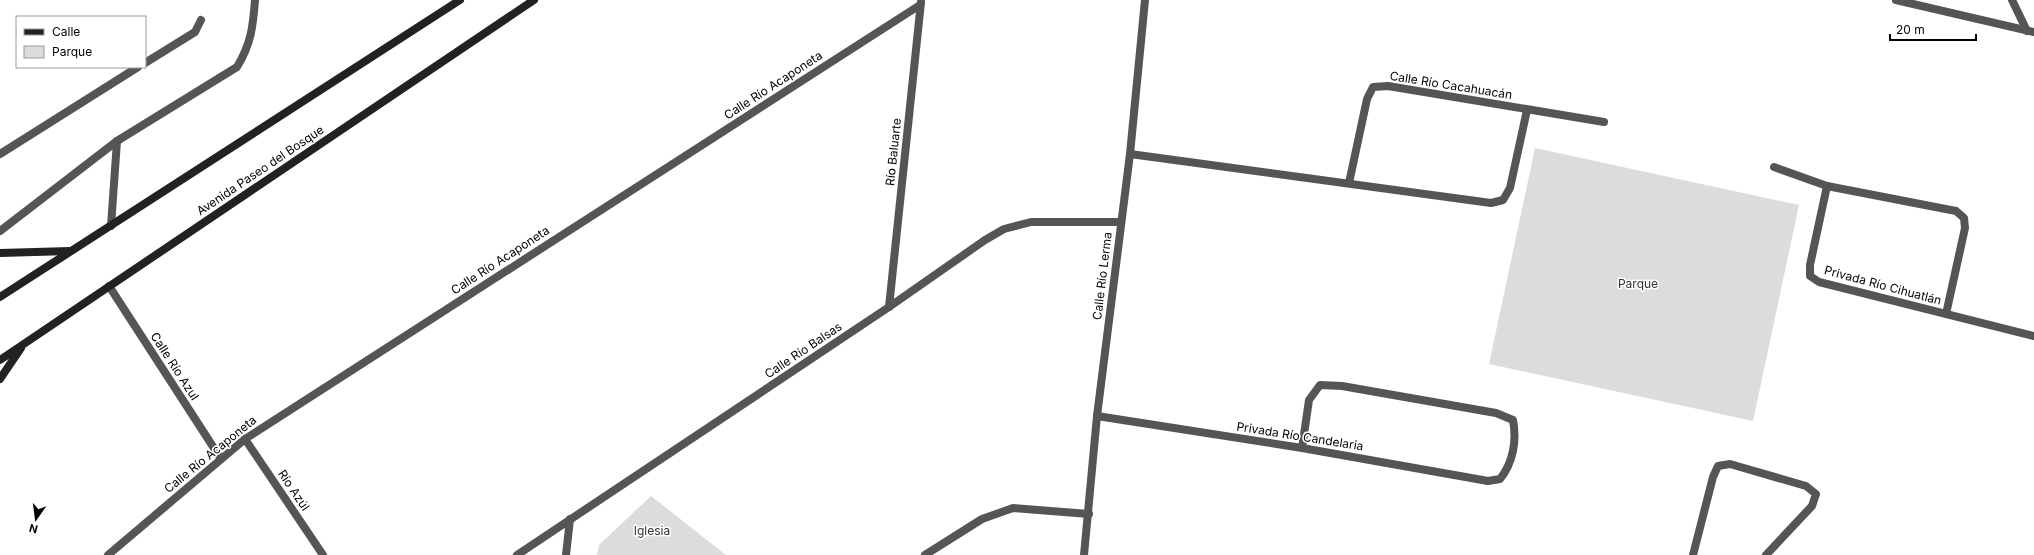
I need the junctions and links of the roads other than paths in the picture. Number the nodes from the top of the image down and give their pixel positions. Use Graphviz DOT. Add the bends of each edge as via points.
graph roads {
  1 [pos="255,0"];
  2 [pos="460,0"];
  3 [pos="534,0"];
  4 [pos="1145,0"];
  5 [pos="1896,0"];
  6 [pos="2012,0"];
  7 [pos="921,2"];
  8 [pos="201,20"];
  9 [pos="2030,31"];
  10 [pos="146,62"];
  11 [pos="136,68"];
  12 [pos="1527,110"];
  13 [pos="1604,122"];
  14 [pos="117,142"];
  15 [pos="0,154"];
  16 [pos="1130,154"];
  17 [pos="1774,167"];
  18 [pos="1349,183"];
  19 [pos="1827,186"];
  20 [pos="1120,222"];
  21 [pos="111,226"];
  22 [pos="0,231"];
  23 [pos="71,251"];
  24 [pos="0,253"];
  25 [pos="110,286"];
  26 [pos="1,295"];
  27 [pos="889,307"];
  28 [pos="1946,314"];
  29 [pos="2034,336"];
  30 [pos="24,344"];
  31 [pos="0,360"];
  32 [pos="0,379"];
  33 [pos="1097,416"];
  34 [pos="245,439"];
  35 [pos="1302,448"];
  36 [pos="221,459"];
  37 [pos="1089,514"];
  38 [pos="570,519"];
  39 [pos="108,555"];
  40 [pos="323,555"];
  41 [pos="517,555"];
  42 [pos="566,555"];
  43 [pos="925,555"];
  44 [pos="1084,555"];
  45 [pos="1693,555"];
  46 [pos="1766,555"];
  1 -- 14 [label="street" via="253,27 246,52 236,67"];
  2 -- 21 [label="main road"];
  3 -- 25 [label="main road, Avenida Paseo del Bosque"];
  4 -- 16 [label="street, Calle Río Lerma"];
  5 -- 9 [label="street"];
  6 -- 9 [label="street"];
  7 -- 27 [label="street, Río Baluarte"];
  7 -- 34 [label="street, Calle Río Acaponeta"];
  8 -- 10 [label="street" via="195,32"];
  11 -- 15 [label="street"];
  12 -- 13 [label="street, Calle Río Cacahuacán"];
  12 -- 18 [label="street" via="1510,188 1502,200 1490,203"];
  12 -- 18 [label="street, Calle Río Cacahuacán" via="1388,86 1373,87 1367,99"];
  14 -- 21 [label="street"];
  14 -- 22 [label="street"];
  16 -- 18 [label="street"];
  16 -- 20 [label="street, Calle Río Lerma"];
  17 -- 19 [label="street, Privada Río Cihuatlán"];
  19 -- 28 [label="street, Privada Río Cihuatlán" via="1810,265 1810,276 1819,282"];
  19 -- 28 [label="street, Privada Río Cihuatlán" via="1956,211 1964,218 1965,228"];
  20 -- 27 [label="street, Calle Río Balsas" via="1032,222 1004,229"];
  20 -- 33 [label="street, Calle Río Lerma"];
  21 -- 23 [label="main road"];
  23 -- 24 [label="main road"];
  23 -- 26 [label="main road"];
  25 -- 30 [label="main road, Avenida Paseo del Bosque"];
  25 -- 36 [label="street, Calle Río Azul"];
  27 -- 38 [label="street, Calle Río Balsas"];
  28 -- 29 [label="street, Privada Río Cihuatlán"];
  30 -- 31 [label="main road, Avenida Paseo del Bosque"];
  30 -- 32 [label="main road"];
  33 -- 35 [label="street, Privada Río Candelaria"];
  33 -- 37 [label="street, Calle Río Lerma"];
  34 -- 36 [label="street, Calle Río Acaponeta"];
  34 -- 40 [label="street, Río Azúl"];
  35 -- 35 [label="street, Privada Río Candelaria" via="1488,481 1500,479 1509,468 1516,435 1513,420 1496,413 1342,386 1320,385 1309,400"];
  36 -- 39 [label="street, Calle Río Acaponeta"];
  37 -- 43 [label="street" via="1013,508 982,518"];
  37 -- 44 [label="street, Calle Río Lerma"];
  38 -- 41 [label="street, Calle Río Balsas"];
  38 -- 42 [label="street"];
  45 -- 46 [label="street" via="1713,478 1718,466 1730,464 1806,486 1816,494 1812,506"];
}
